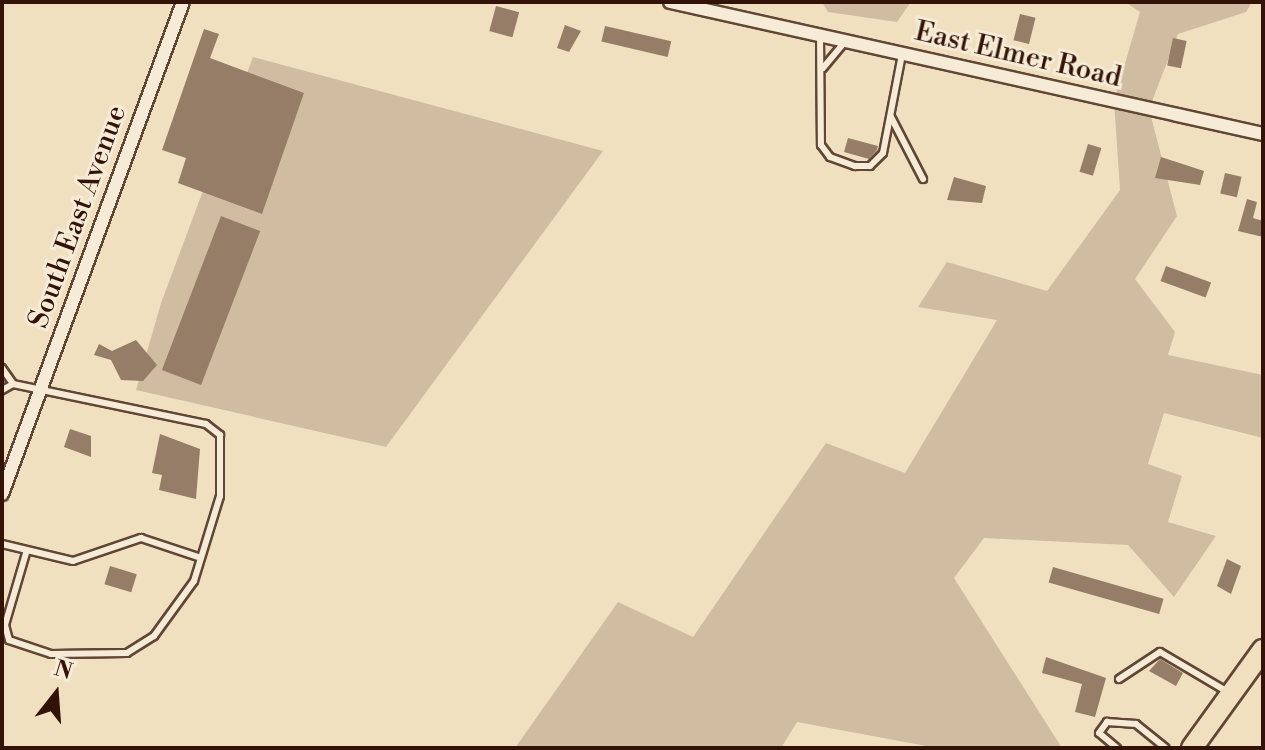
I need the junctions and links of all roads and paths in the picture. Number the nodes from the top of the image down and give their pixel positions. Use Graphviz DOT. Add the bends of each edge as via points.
graph roads {
  1 [pos="183,2"];
  2 [pos="670,2"];
  3 [pos="820,36"];
  4 [pos="846,41"];
  5 [pos="902,54"];
  6 [pos="823,68"];
  7 [pos="890,113"];
  8 [pos="1263,134"];
  9 [pos="923,179"];
  10 [pos="2,368"];
  11 [pos="13,384"];
  12 [pos="2,390"];
  13 [pos="38,393"];
  14 [pos="2,494"];
  15 [pos="2,544"];
  16 [pos="26,553"];
  17 [pos="201,558"];
  18 [pos="1263,650"];
  19 [pos="1119,679"];
  20 [pos="1232,693"];
  21 [pos="1117,748"];
  22 [pos="1166,748"];
  23 [pos="1192,748"];
  1 -- 13 [label="street, South East Avenue"];
  2 -- 3 [label="street, East Elmer Road"];
  3 -- 4 [label="street, East Elmer Road"];
  3 -- 6 [label="lane"];
  4 -- 5 [label="street, East Elmer Road"];
  4 -- 6 [label="lane"];
  5 -- 7 [label="lane"];
  5 -- 8 [label="street, East Elmer Road"];
  6 -- 7 [label="lane" via="820,133 830,157 855,166 878,162"];
  7 -- 9 [label="lane"];
  10 -- 11 [label="lane"];
  11 -- 12 [label="lane"];
  11 -- 13 [label="lane"];
  13 -- 14 [label="street, South East Avenue"];
  13 -- 17 [label="lane" via="206,424 220,435 220,496"];
  15 -- 16 [label="lane"];
  16 -- 17 [label="lane" via="73,561 141,538"];
  16 -- 17 [label="lane" via="5,625 9,640 25,650 93,656 127,653 154,636 194,581"];
  18 -- 20 [label="main road"];
  19 -- 20 [label="lane" via="1160,652"];
  20 -- 23 [label="main road"];
  21 -- 22 [label="lane" via="1099,733 1107,722 1136,724"];
}
